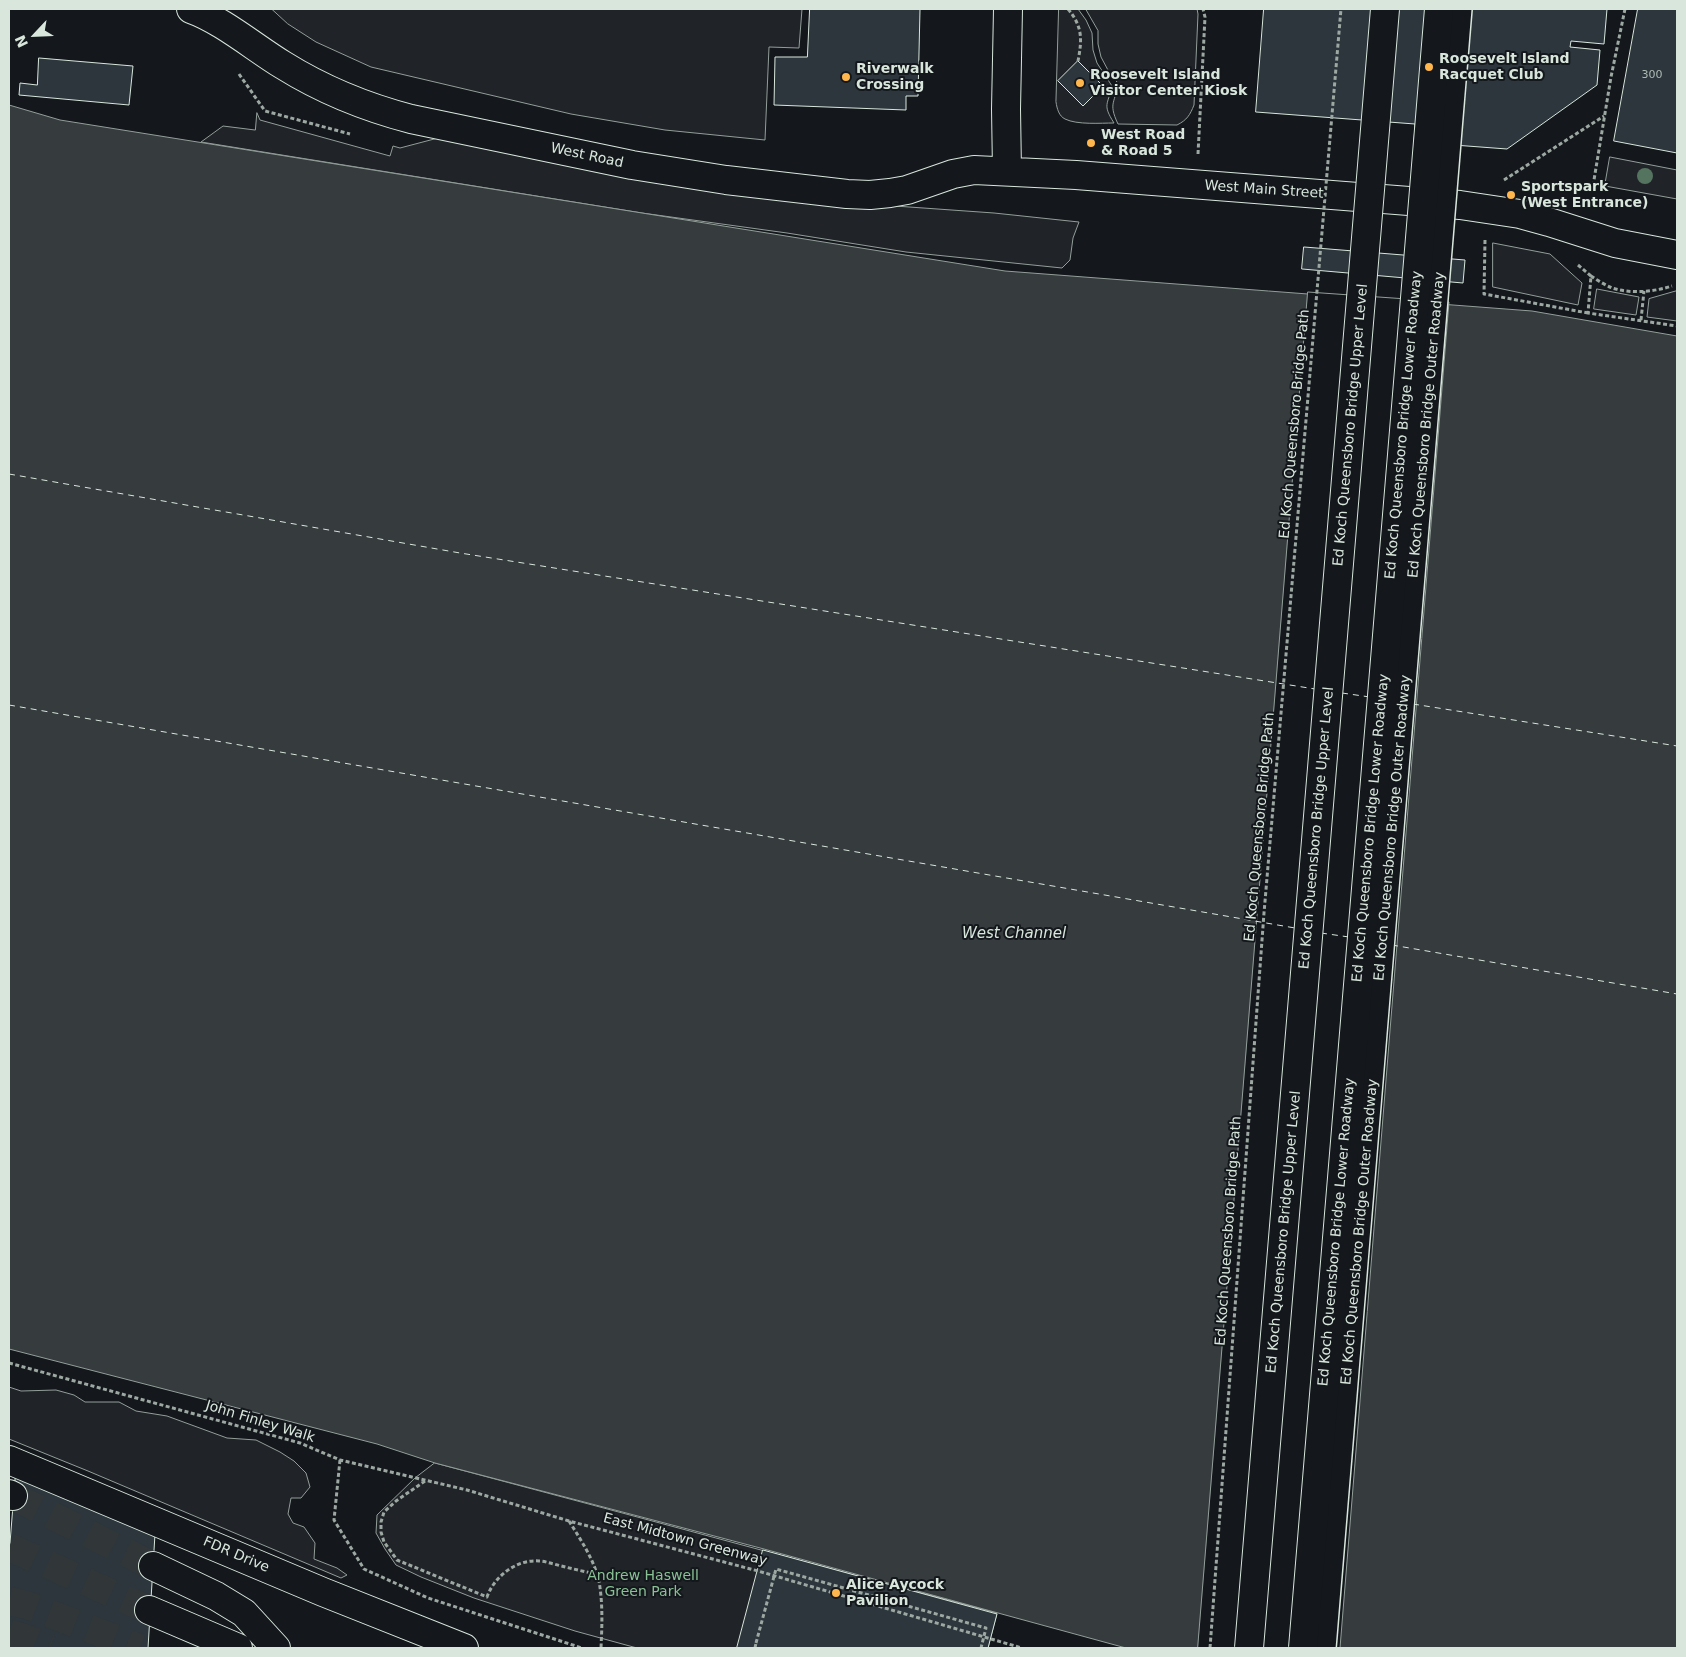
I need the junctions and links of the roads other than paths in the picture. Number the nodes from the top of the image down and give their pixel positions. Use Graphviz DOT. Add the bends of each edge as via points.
graph roads {
  1 [pos="191,9"];
  2 [pos="1008,9"];
  3 [pos="1369,9"];
  4 [pos="1386,9"];
  5 [pos="1423,9"];
  6 [pos="1439,9"];
  7 [pos="1461,9"];
  8 [pos="1007,171"];
  9 [pos="1677,255"];
  10 [pos="9,1460"];
  11 [pos="153,1566"];
  12 [pos="149,1610"];
  13 [pos="238,1648"];
  14 [pos="276,1648"];
  15 [pos="464,1648"];
  16 [pos="1233,1648"];
  17 [pos="1249,1648"];
  18 [pos="1287,1648"];
  19 [pos="1303,1648"];
  20 [pos="1325,1648"];
  1 -- 8 [label="main road, West Road" via="313,82 377,110 632,165 726,180 870,195 907,190 974,170"];
  2 -- 8 [label="main road"];
  3 -- 16 [label="main road"];
  4 -- 17 [label="main road, Ed Koch Queensboro Bridge Upper Level, bridge"];
  5 -- 18 [label="main road"];
  6 -- 19 [label="main road, Ed Koch Queensboro Bridge Lower Roadway, bridge"];
  7 -- 20 [label="street, Ed Koch Queensboro Bridge Outer Roadway, bridge"];
  8 -- 9 [label="main road, West Main Street" via="1460,205 1520,214 1615,243"];
  10 -- 15 [label="main road, FDR Drive"];
  11 -- 14 [label="main road" via="216,1596 244,1614"];
  12 -- 13 [label="main road"];
}
